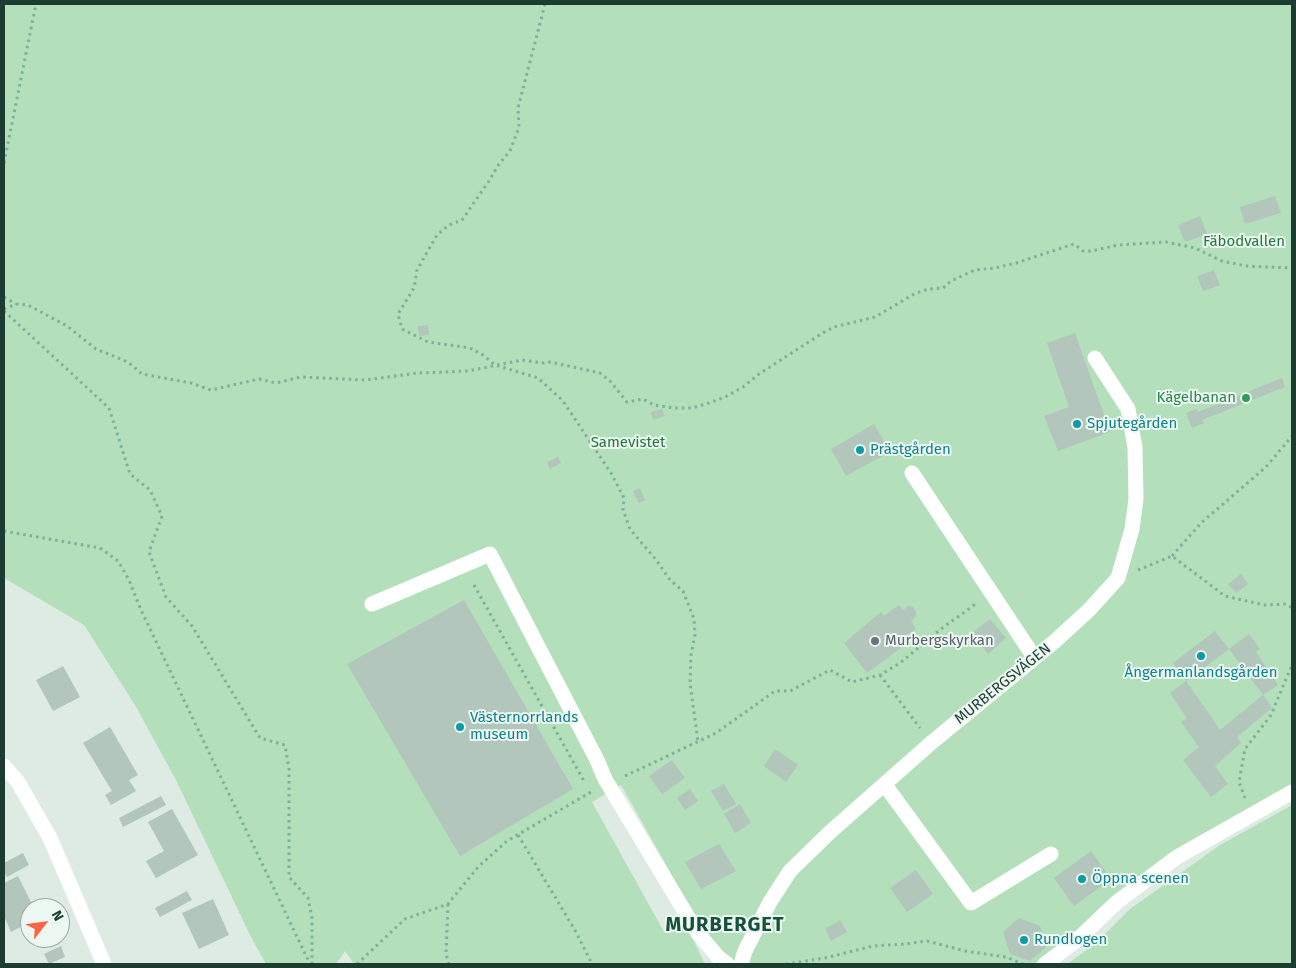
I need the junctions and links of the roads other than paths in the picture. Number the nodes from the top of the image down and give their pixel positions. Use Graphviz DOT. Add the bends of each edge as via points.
graph roads {
  1 [pos="1095,358"];
  2 [pos="912,473"];
  3 [pos="372,604"];
  4 [pos="1034,657"];
  5 [pos="570,676"];
  6 [pos="556,682"];
  7 [pos="4,766"];
  8 [pos="885,785"];
  9 [pos="1292,792"];
  10 [pos="1051,854"];
  11 [pos="104,964"];
  12 [pos="727,964"];
  13 [pos="740,964"];
  14 [pos="1045,964"];
  1 -- 4 [label="street, MURBERGSVÄGEN" via="1128,409 1135,447 1136,499 1132,530 1118,578 1089,610"];
  2 -- 4 [label="street"];
  3 -- 6 [label="street" via="490,554"];
  4 -- 8 [label="street, MURBERGSVÄGEN"];
  5 -- 6 [label="street"];
  6 -- 12 [label="street" via="605,779 697,932"];
  7 -- 11 [label="street" via="18,782 50,838"];
  8 -- 10 [label="street" via="971,903"];
  8 -- 13 [label="street, MURBERGSVÄGEN" via="790,871 770,902"];
  9 -- 14 [label="street" via="1177,857 1117,902 1076,941"];
}
